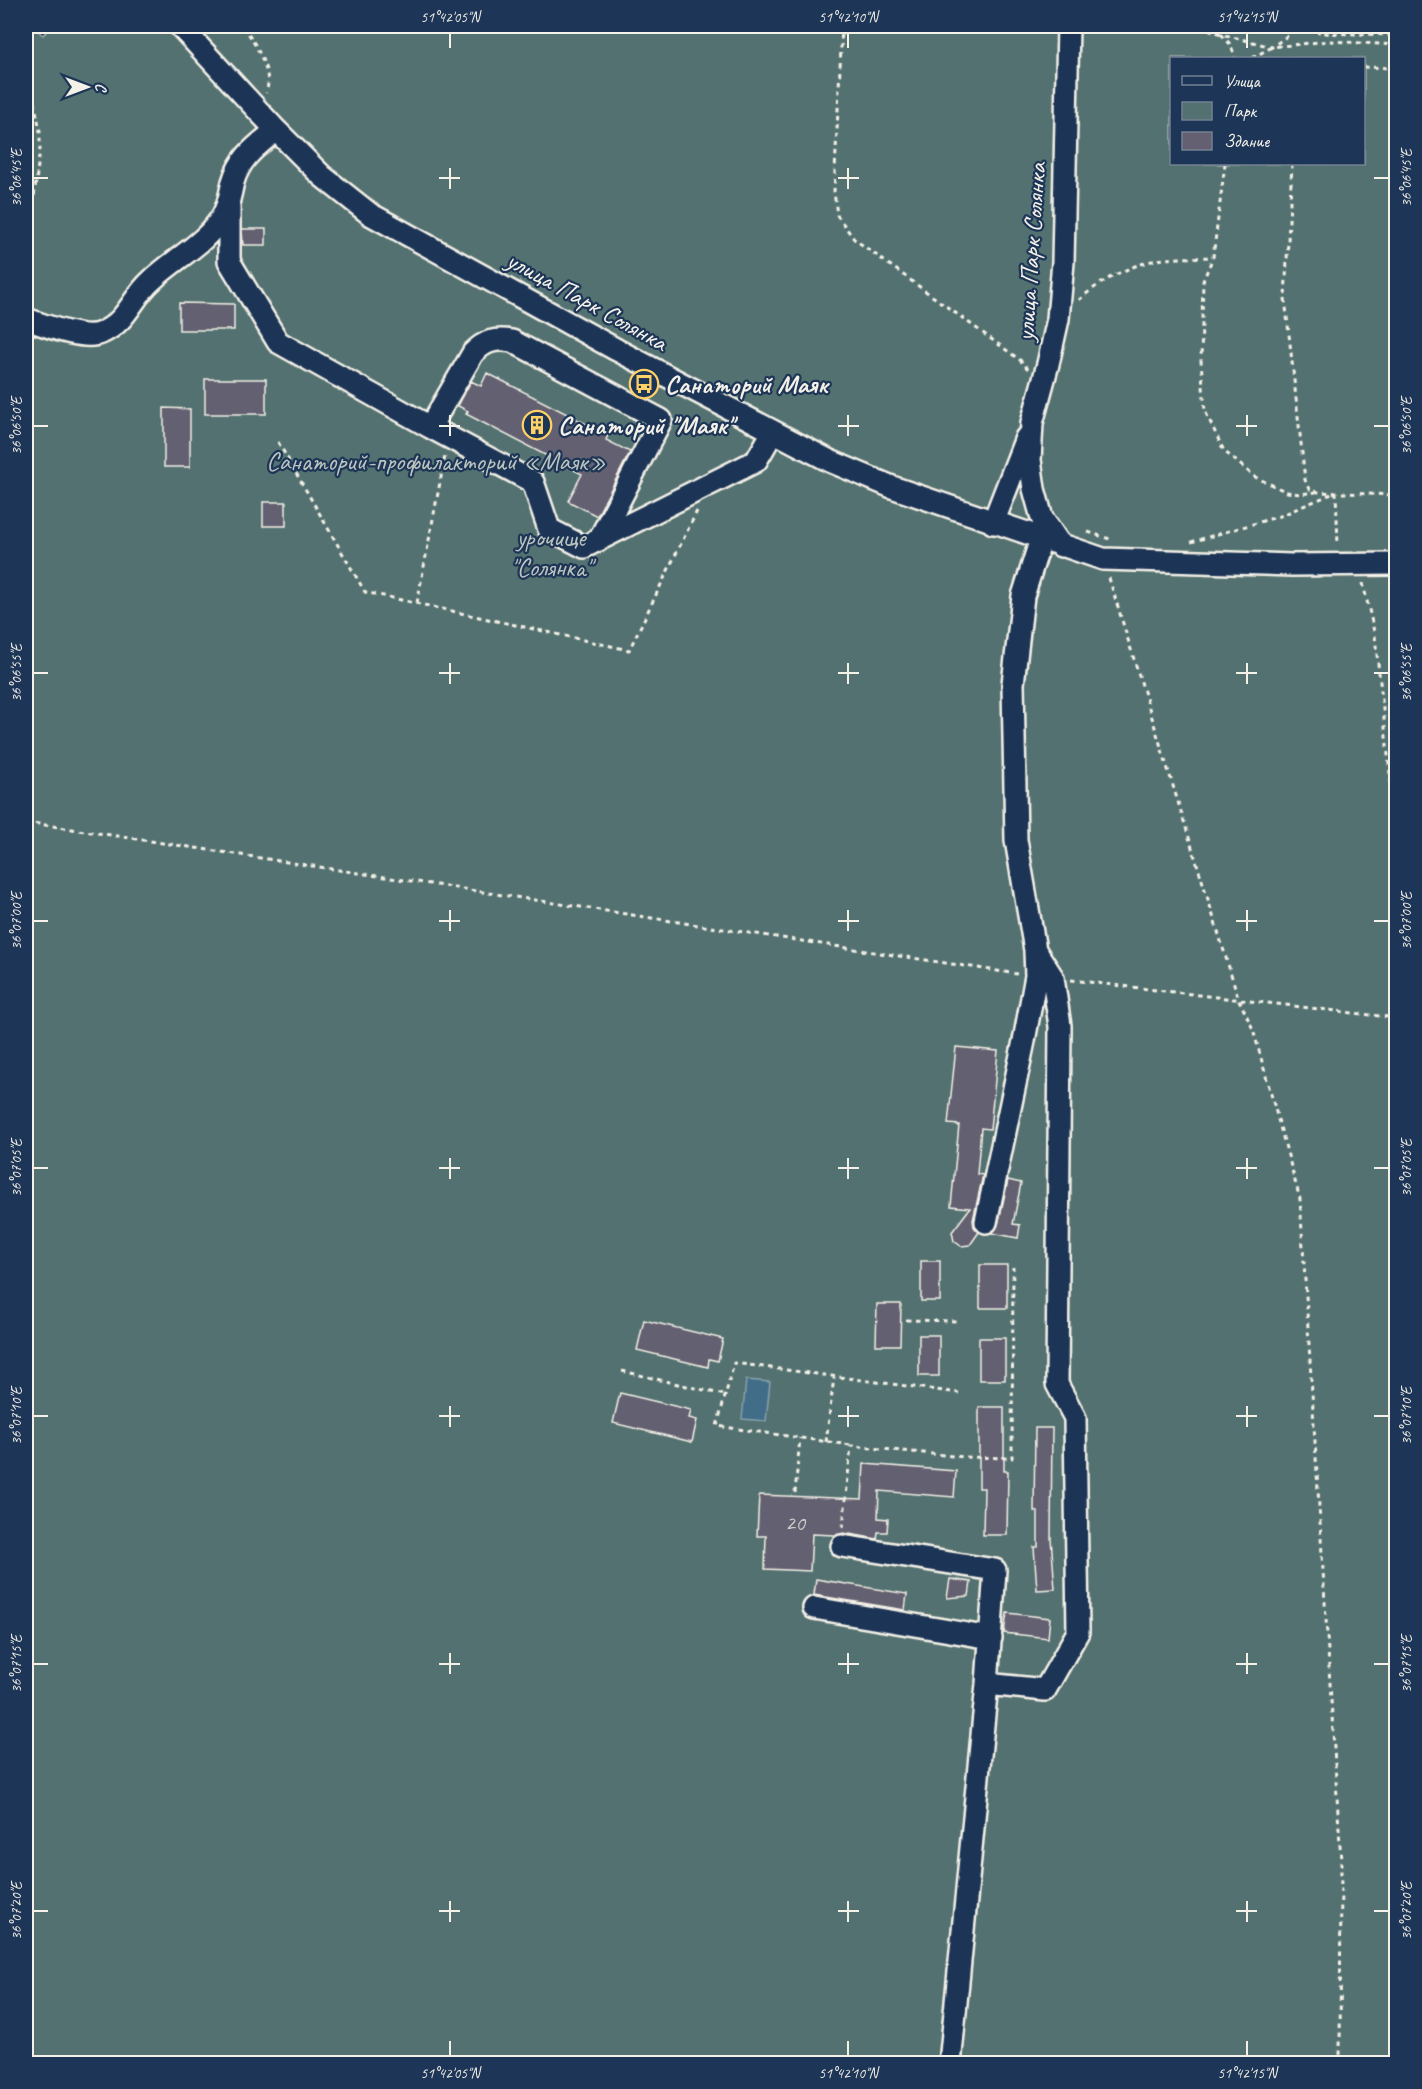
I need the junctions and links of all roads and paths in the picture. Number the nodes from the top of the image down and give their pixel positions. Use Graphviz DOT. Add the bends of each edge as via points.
graph roads {
  1 [pos="180,26"];
  2 [pos="244,26"];
  3 [pos="842,26"];
  4 [pos="1068,26"];
  5 [pos="1200,26"];
  6 [pos="1293,26"];
  7 [pos="1308,26"];
  8 [pos="1221,34"];
  9 [pos="1396,35"];
  10 [pos="1396,45"];
  11 [pos="1272,47"];
  12 [pos="1234,57"];
  13 [pos="1254,57"];
  14 [pos="26,58"];
  15 [pos="1365,67"];
  16 [pos="1396,68"];
  17 [pos="258,111"];
  18 [pos="276,130"];
  19 [pos="1225,165"];
  20 [pos="1292,165"];
  21 [pos="229,203"];
  22 [pos="1213,257"];
  23 [pos="26,262"];
  24 [pos="26,319"];
  25 [pos="1058,319"];
  26 [pos="1042,387"];
  27 [pos="1032,423"];
  28 [pos="430,427"];
  29 [pos="773,432"];
  30 [pos="448,437"];
  31 [pos="278,442"];
  32 [pos="710,484"];
  33 [pos="1318,492"];
  34 [pos="1396,495"];
  35 [pos="993,523"];
  36 [pos="1085,531"];
  37 [pos="599,540"];
  38 [pos="1116,540"];
  39 [pos="1051,542"];
  40 [pos="1190,542"];
  41 [pos="1103,559"];
  42 [pos="1396,564"];
  43 [pos="1349,565"];
  44 [pos="417,604"];
  45 [pos="1396,809"];
  46 [pos="26,822"];
  47 [pos="1044,977"];
  48 [pos="1239,1000"];
  49 [pos="1396,1018"];
  50 [pos="986,1222"];
  51 [pos="1014,1267"];
  52 [pos="906,1320"];
  53 [pos="960,1321"];
  54 [pos="622,1371"];
  55 [pos="834,1377"];
  56 [pos="959,1393"];
  57 [pos="725,1395"];
  58 [pos="800,1438"];
  59 [pos="826,1442"];
  60 [pos="850,1446"];
  61 [pos="795,1493"];
  62 [pos="842,1546"];
  63 [pos="814,1608"];
  64 [pos="991,1638"];
  65 [pos="987,1683"];
  66 [pos="950,2064"];
  67 [pos="1340,2064"];
  1 -- 17 [label="street, улица Парк Солянка"];
  2 -- 17 [label="path" via="262,58 268,87"];
  3 -- 26 [label="path" via="834,192 837,216 854,239 1020,360"];
  4 -- 25 [label="street, улица Парк Солянка" via="1063,262"];
  5 -- 8 [label="path"];
  6 -- 11 [label="path"];
  7 -- 9 [label="path" via="1321,33"];
  8 -- 11 [label="path"];
  8 -- 12 [label="path" via="1231,45"];
  10 -- 11 [label="path" via="1329,41"];
  11 -- 13 [label="path"];
  14 -- 23 [label="path" via="40,131"];
  15 -- 16 [label="path"];
  17 -- 18 [label="street, улица Парк Солянка"];
  18 -- 21 [label="street" via="244,158"];
  18 -- 29 [label="street, улица Парк Солянка" via="322,176 370,214"];
  19 -- 22 [label="path"];
  20 -- 33 [label="path" via="1285,298 1305,480 1310,489"];
  21 -- 24 [label="street" via="206,237 149,282 123,318 100,334 75,334"];
  21 -- 28 [label="street" via="228,261 278,342"];
  22 -- 25 [label="path" via="1152,261 1122,272 1088,293"];
  22 -- 33 [label="path" via="1203,281 1201,361 1205,411 1224,451 1255,477 1287,492"];
  25 -- 26 [label="street, улица Парк Солянка"];
  26 -- 27 [label="street, улица Парк Солянка"];
  27 -- 35 [label="street"];
  27 -- 39 [label="street, улица Парк Солянка" via="1030,460 1034,489"];
  28 -- 30 [label="street"];
  28 -- 37 [label="street" via="473,352 491,340 502,339 662,420"];
  29 -- 32 [label="street" via="756,461"];
  29 -- 35 [label="street, улица Парк Солянка" via="892,487"];
  30 -- 37 [label="street" via="533,482 549,529 584,547"];
  30 -- 44 [label="path"];
  31 -- 44 [label="path" via="364,592"];
  32 -- 37 [label="street"];
  32 -- 44 [label="path" via="629,650"];
  33 -- 34 [label="path"];
  35 -- 39 [label="street, улица Парк Солянка"];
  36 -- 38 [label="path"];
  39 -- 41 [label="street, улица Парк Солянка"];
  39 -- 47 [label="street" via="1023,596 1013,684 1016,840 1035,950"];
  40 -- 43 [label="path" via="1280,516 1336,492"];
  41 -- 43 [label="street, улица Парк Солянка"];
  41 -- 48 [label="path"];
  42 -- 43 [label="street, улица Парк Солянка"];
  43 -- 45 [label="path" via="1375,636"];
  46 -- 47 [label="path"];
  47 -- 48 [label="path"];
  47 -- 50 [label="street"];
  47 -- 65 [label="street" via="1060,1026 1057,1384 1075,1418 1078,1632 1045,1690"];
  48 -- 49 [label="path"];
  48 -- 67 [label="path" via="1253,1029 1300,1199 1341,1861"];
  51 -- 60 [label="path" via="1012,1458"];
  52 -- 53 [label="path"];
  54 -- 57 [label="path"];
  55 -- 56 [label="path"];
  55 -- 57 [label="path" via="734,1363"];
  55 -- 59 [label="path"];
  57 -- 58 [label="path" via="717,1426"];
  58 -- 59 [label="path"];
  58 -- 61 [label="path"];
  59 -- 60 [label="path"];
  60 -- 62 [label="path"];
  62 -- 64 [label="street" via="995,1570"];
  63 -- 64 [label="street"];
  64 -- 65 [label="street"];
  65 -- 66 [label="street"];
}
